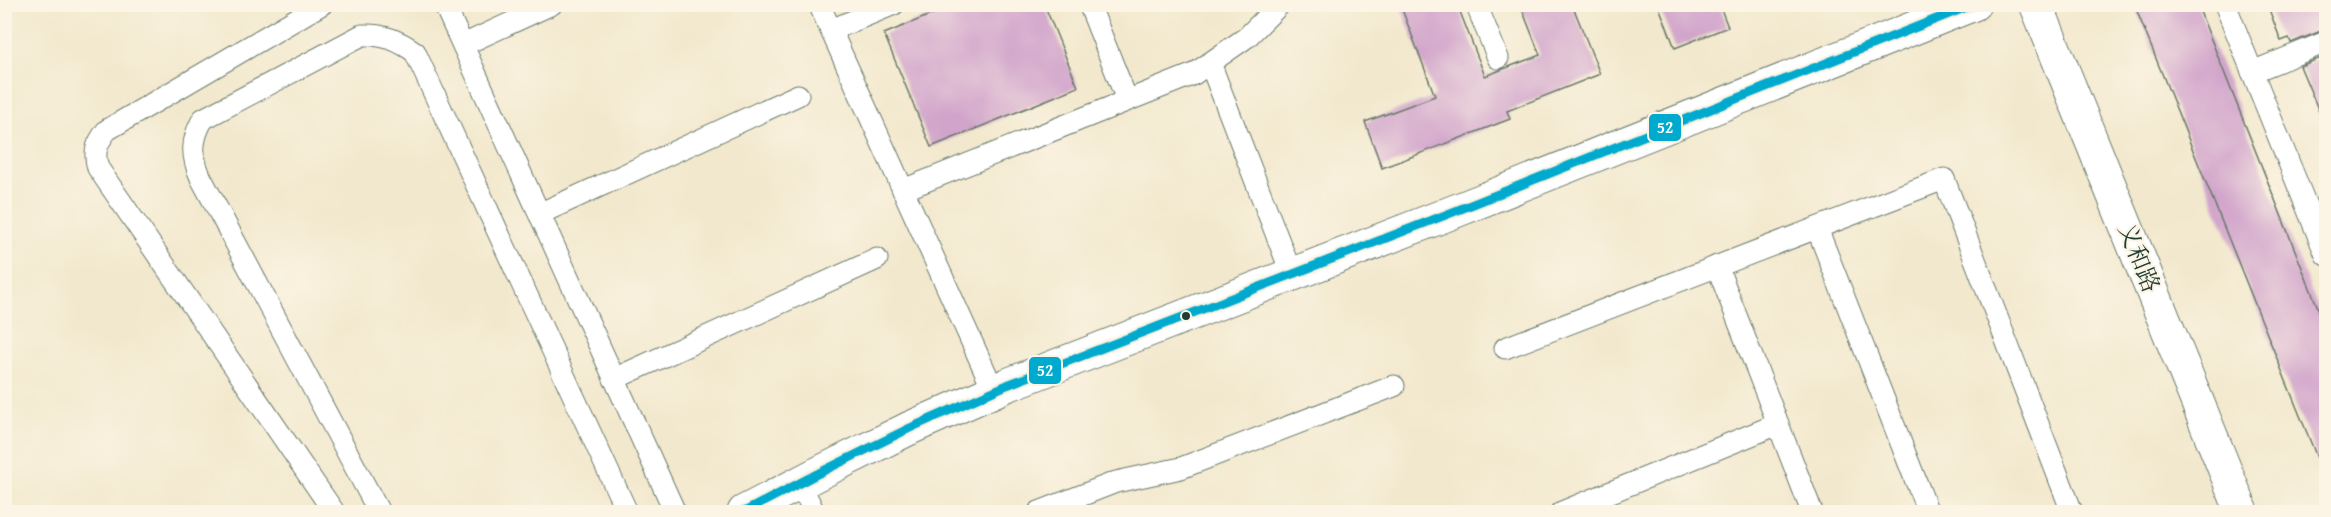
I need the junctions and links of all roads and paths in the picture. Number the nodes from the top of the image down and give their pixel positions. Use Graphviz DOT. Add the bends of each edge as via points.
graph roads {
  1 [pos="322,4"];
  2 [pos="444,4"];
  3 [pos="552,4"];
  4 [pos="819,4"];
  5 [pos="894,4"];
  6 [pos="1089,4"];
  7 [pos="1280,4"];
  8 [pos="1476,4"];
  9 [pos="1974,4"];
  10 [pos="2036,4"];
  11 [pos="2225,4"];
  12 [pos="831,30"];
  13 [pos="2326,42"];
  14 [pos="463,45"];
  15 [pos="1498,58"];
  16 [pos="1210,63"];
  17 [pos="2252,72"];
  18 [pos="798,95"];
  19 [pos="1127,100"];
  20 [pos="903,190"];
  21 [pos="539,214"];
  22 [pos="1817,228"];
  23 [pos="2326,255"];
  24 [pos="877,259"];
  25 [pos="1717,266"];
  26 [pos="1292,275"];
  27 [pos="1505,348"];
  28 [pos="614,379"];
  29 [pos="1394,386"];
  30 [pos="994,391"];
  31 [pos="1778,424"];
  32 [pos="800,483"];
  33 [pos="334,513"];
  34 [pos="379,513"];
  35 [pos="627,513"];
  36 [pos="675,513"];
  37 [pos="744,513"];
  38 [pos="814,513"];
  39 [pos="1039,513"];
  40 [pos="1562,513"];
  41 [pos="1812,513"];
  42 [pos="1928,513"];
  43 [pos="2072,513"];
  44 [pos="2242,513"];
  1 -- 33 [label="lane" via="107,130 96,144 95,160"];
  2 -- 14 [label="lane"];
  3 -- 14 [label="lane"];
  4 -- 12 [label="lane"];
  5 -- 12 [label="lane"];
  6 -- 19 [label="lane"];
  7 -- 16 [label="lane" via="1247,37"];
  8 -- 15 [label="lane"];
  9 -- 26 [label="street"];
  10 -- 44 [label="street, 义和路"];
  11 -- 17 [label="lane"];
  12 -- 20 [label="lane"];
  13 -- 17 [label="lane"];
  14 -- 21 [label="lane"];
  16 -- 19 [label="lane" via="1194,74"];
  16 -- 26 [label="lane"];
  17 -- 23 [label="lane"];
  18 -- 21 [label="lane"];
  19 -- 20 [label="lane"];
  20 -- 30 [label="lane"];
  21 -- 28 [label="lane"];
  22 -- 25 [label="lane"];
  22 -- 42 [label="lane"];
  22 -- 43 [label="lane" via="1944,178"];
  24 -- 28 [label="lane"];
  25 -- 27 [label="lane"];
  25 -- 31 [label="lane"];
  26 -- 30 [label="street"];
  28 -- 36 [label="lane"];
  29 -- 39 [label="lane" via="1181,468 1116,482"];
  30 -- 32 [label="street"];
  31 -- 40 [label="lane"];
  31 -- 41 [label="lane"];
  32 -- 37 [label="street"];
  32 -- 38 [label="lane"];
  34 -- 35 [label="lane" via="201,178 193,151 203,119 362,35 376,34 415,52"];
}
